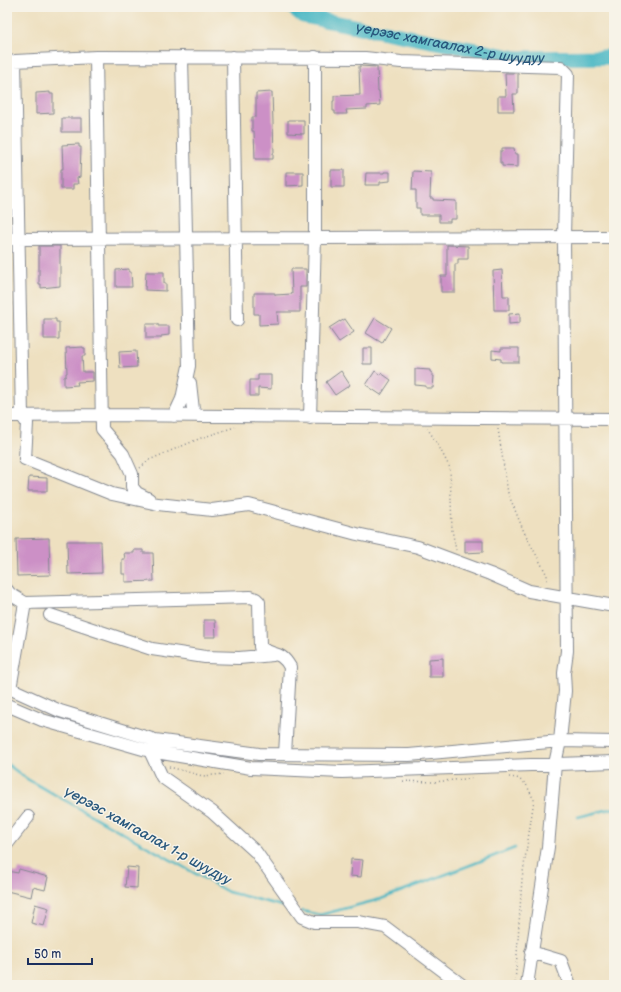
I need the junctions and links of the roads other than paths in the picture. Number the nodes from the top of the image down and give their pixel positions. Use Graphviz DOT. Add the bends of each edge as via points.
graph roads {
  1 [pos="96,57"];
  2 [pos="182,57"];
  3 [pos="234,57"];
  4 [pos="316,57"];
  5 [pos="564,236"];
  6 [pos="315,237"];
  7 [pos="614,237"];
  8 [pos="235,238"];
  9 [pos="12,239"];
  10 [pos="100,239"];
  11 [pos="186,239"];
  12 [pos="237,320"];
  13 [pos="189,366"];
  14 [pos="101,415"];
  15 [pos="7,416"];
  16 [pos="22,416"];
  17 [pos="174,416"];
  18 [pos="198,416"];
  19 [pos="310,418"];
  20 [pos="565,419"];
  21 [pos="614,419"];
  22 [pos="158,504"];
  23 [pos="7,590"];
  24 [pos="566,596"];
  25 [pos="25,603"];
  26 [pos="614,606"];
  27 [pos="50,615"];
  28 [pos="279,654"];
  29 [pos="8,688"];
  30 [pos="7,705"];
  31 [pos="560,742"];
  32 [pos="614,742"];
  33 [pos="150,751"];
  34 [pos="285,754"];
  35 [pos="614,762"];
  36 [pos="555,764"];
  37 [pos="28,816"];
  38 [pos="7,844"];
  39 [pos="531,952"];
  40 [pos="462,985"];
  41 [pos="527,985"];
  42 [pos="570,985"];
  1 -- 2 [label="street"];
  1 -- 9 [label="street" via="15,61"];
  1 -- 10 [label="street"];
  2 -- 3 [label="street"];
  2 -- 11 [label="street"];
  3 -- 4 [label="street"];
  3 -- 8 [label="street"];
  4 -- 5 [label="street" via="561,67 568,74 569,80"];
  4 -- 6 [label="street"];
  5 -- 6 [label="street"];
  5 -- 7 [label="street"];
  5 -- 20 [label="street"];
  6 -- 8 [label="street"];
  6 -- 19 [label="street"];
  8 -- 11 [label="street"];
  8 -- 12 [label="street"];
  9 -- 10 [label="street"];
  9 -- 16 [label="street"];
  10 -- 11 [label="street"];
  10 -- 14 [label="street"];
  11 -- 13 [label="street"];
  13 -- 17 [label="street" via="182,399"];
  13 -- 18 [label="street" via="193,410"];
  14 -- 16 [label="street"];
  14 -- 17 [label="street"];
  14 -- 22 [label="street" via="102,428 124,454 132,474 132,487 137,493"];
  15 -- 16 [label="street"];
  16 -- 22 [label="street" via="27,424 25,459 112,494"];
  17 -- 18 [label="street"];
  18 -- 19 [label="street"];
  19 -- 20 [label="street"];
  20 -- 21 [label="street"];
  20 -- 24 [label="street"];
  22 -- 24 [label="street" via="212,510 249,505 418,547 529,591"];
  23 -- 25 [label="street"];
  24 -- 26 [label="street"];
  24 -- 31 [label="street" via="567,651"];
  25 -- 28 [label="street" via="256,598 259,602 260,647 265,652"];
  25 -- 29 [label="street"];
  27 -- 28 [label="street" via="152,649 205,657 239,658"];
  28 -- 34 [label="street" via="286,659 290,667"];
  29 -- 34 [label="street" via="60,711 155,740 259,754"];
  30 -- 33 [label="street" via="42,720"];
  31 -- 32 [label="street"];
  31 -- 34 [label="street" via="409,755"];
  31 -- 36 [label="street"];
  33 -- 36 [label="street" via="250,768 342,772"];
  33 -- 40 [label="street" via="162,777 212,812 256,852 302,917 314,922 358,922 385,927"];
  35 -- 36 [label="street"];
  36 -- 39 [label="street" via="548,848"];
  37 -- 38 [label="street"];
  39 -- 41 [label="street"];
  39 -- 42 [label="street" via="561,961"];
}
